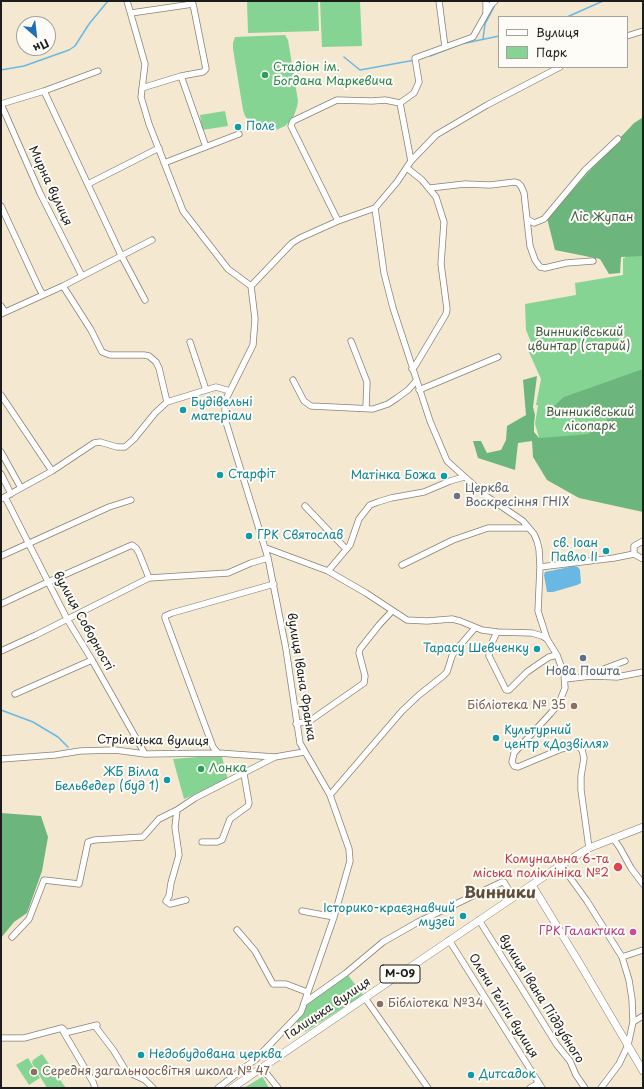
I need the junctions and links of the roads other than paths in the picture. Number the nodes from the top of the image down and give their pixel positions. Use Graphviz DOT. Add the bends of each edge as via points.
graph roads {
  1 [pos="127,1"];
  2 [pos="439,1"];
  3 [pos="491,2"];
  4 [pos="131,13"];
  5 [pos="643,31"];
  6 [pos="628,36"];
  7 [pos="445,47"];
  8 [pos="558,68"];
  9 [pos="98,71"];
  10 [pos="181,76"];
  11 [pos="142,88"];
  12 [pos="44,91"];
  13 [pos="1,104"];
  14 [pos="400,104"];
  15 [pos="239,134"];
  16 [pos="618,139"];
  17 [pos="206,147"];
  18 [pos="159,148"];
  19 [pos="411,161"];
  20 [pos="164,163"];
  21 [pos="407,168"];
  22 [pos="88,184"];
  23 [pos="430,188"];
  24 [pos="1,206"];
  25 [pos="375,208"];
  26 [pos="527,219"];
  27 [pos="338,221"];
  28 [pos="152,240"];
  29 [pos="121,255"];
  30 [pos="593,261"];
  31 [pos="82,276"];
  32 [pos="63,286"];
  33 [pos="252,286"];
  34 [pos="44,295"];
  35 [pos="145,300"];
  36 [pos="1,306"];
  37 [pos="3,313"];
  38 [pos="352,341"];
  39 [pos="190,342"];
  40 [pos="498,357"];
  41 [pos="412,369"];
  42 [pos="293,380"];
  43 [pos="416,381"];
  44 [pos="206,390"];
  45 [pos="419,390"];
  46 [pos="230,391"];
  47 [pos="1,395"];
  48 [pos="167,402"];
  49 [pos="366,408"];
  50 [pos="1,452"];
  51 [pos="52,471"];
  52 [pos="1,474"];
  53 [pos="464,477"];
  54 [pos="21,488"];
  55 [pos="11,494"];
  56 [pos="3,498"];
  57 [pos="131,500"];
  58 [pos="305,506"];
  59 [pos="528,528"];
  60 [pos="643,541"];
  61 [pos="29,543"];
  62 [pos="266,548"];
  63 [pos="346,550"];
  64 [pos="634,554"];
  65 [pos="1,556"];
  66 [pos="268,558"];
  67 [pos="643,559"];
  68 [pos="402,565"];
  69 [pos="540,566"];
  70 [pos="328,571"];
  71 [pos="149,578"];
  72 [pos="48,582"];
  73 [pos="274,584"];
  74 [pos="1,604"];
  75 [pos="392,611"];
  76 [pos="67,619"];
  77 [pos="475,628"];
  78 [pos="497,632"];
  79 [pos="547,639"];
  80 [pos="1,651"];
  81 [pos="557,655"];
  82 [pos="92,660"];
  83 [pos="625,661"];
  84 [pos="643,672"];
  85 [pos="591,676"];
  86 [pos="565,679"];
  87 [pos="15,694"];
  88 [pos="296,724"];
  89 [pos="304,752"];
  90 [pos="218,753"];
  91 [pos="145,754"];
  92 [pos="275,757"];
  93 [pos="1,759"];
  94 [pos="244,774"];
  95 [pos="330,795"];
  96 [pos="177,810"];
  97 [pos="643,828"];
  98 [pos="613,838"];
  99 [pos="202,842"];
  100 [pos="589,848"];
  101 [pos="561,865"];
  102 [pos="643,884"];
  103 [pos="532,885"];
  104 [pos="513,898"];
  105 [pos="186,900"];
  106 [pos="302,911"];
  107 [pos="334,917"];
  108 [pos="479,920"];
  109 [pos="237,930"];
  110 [pos="12,937"];
  111 [pos="449,940"];
  112 [pos="641,951"];
  113 [pos="622,957"];
  114 [pos="643,957"];
  115 [pos="307,992"];
  116 [pos="365,998"];
  117 [pos="304,1004"];
  118 [pos="643,1016"];
  119 [pos="633,1022"];
  120 [pos="62,1028"];
  121 [pos="1,1038"];
  122 [pos="628,1045"];
  123 [pos="642,1067"];
  124 [pos="262,1068"];
  125 [pos="540,1085"];
  126 [pos="95,1088"];
  127 [pos="153,1088"];
  128 [pos="218,1088"];
  129 [pos="232,1088"];
  130 [pos="278,1088"];
  131 [pos="428,1088"];
  132 [pos="530,1088"];
  133 [pos="586,1088"];
  134 [pos="602,1088"];
  1 -- 4 [label="street"];
  2 -- 7 [label="street"];
  3 -- 7 [label="street" via="473,37"];
  4 -- 10 [label="street" via="193,4 206,69 203,72"];
  4 -- 11 [label="street" via="145,64"];
  5 -- 6 [label="street"];
  7 -- 14 [label="street" via="414,58 419,78 416,89"];
  8 -- 19 [label="street" via="436,135"];
  9 -- 12 [label="street"];
  10 -- 11 [label="street"];
  10 -- 17 [label="street"];
  11 -- 18 [label="street" via="141,97"];
  12 -- 13 [label="street"];
  12 -- 22 [label="street"];
  13 -- 31 [label="street, Мирна вулиця" via="40,193"];
  14 -- 19 [label="street"];
  14 -- 27 [label="street" via="385,100 337,100 294,120 291,126"];
  15 -- 17 [label="street"];
  16 -- 26 [label="street" via="585,170 544,219 534,223"];
  17 -- 20 [label="street"];
  18 -- 20 [label="street"];
  18 -- 22 [label="street"];
  19 -- 21 [label="street"];
  20 -- 33 [label="street" via="183,211 228,269"];
  21 -- 23 [label="street"];
  21 -- 25 [label="street"];
  22 -- 29 [label="street"];
  23 -- 26 [label="street" via="515,182 523,190"];
  23 -- 41 [label="street" via="436,197 444,222 441,264 448,309"];
  24 -- 34 [label="street"];
  25 -- 27 [label="street"];
  25 -- 41 [label="street" via="384,274"];
  26 -- 30 [label="street" via="530,246 540,267"];
  27 -- 33 [label="street" via="292,242"];
  28 -- 29 [label="street"];
  29 -- 31 [label="street"];
  29 -- 35 [label="street"];
  31 -- 32 [label="street"];
  32 -- 34 [label="street"];
  32 -- 48 [label="street" via="102,352 110,355 144,355 153,358 159,368"];
  33 -- 46 [label="street, вулиця Івана Франка" via="255,319 253,345"];
  34 -- 37 [label="street"];
  36 -- 37 [label="street"];
  38 -- 49 [label="street" via="367,382"];
  39 -- 44 [label="street"];
  40 -- 45 [label="street"];
  41 -- 43 [label="street"];
  42 -- 49 [label="street" via="304,401 311,406"];
  43 -- 45 [label="street"];
  43 -- 49 [label="street" via="388,404 373,409"];
  44 -- 46 [label="street" via="216,387"];
  44 -- 48 [label="street"];
  45 -- 53 [label="street" via="447,460"];
  46 -- 62 [label="street, вулиця Івана Франка" via="225,405 226,419"];
  47 -- 51 [label="street"];
  48 -- 51 [label="street" via="125,447 94,443"];
  50 -- 54 [label="street"];
  51 -- 54 [label="street"];
  52 -- 55 [label="street"];
  53 -- 59 [label="street" via="486,496 523,521"];
  53 -- 63 [label="street" via="424,492 370,505 359,519"];
  54 -- 55 [label="street"];
  55 -- 56 [label="street"];
  56 -- 61 [label="street, вулиця Соборності"];
  57 -- 61 [label="street" via="109,507"];
  58 -- 63 [label="street"];
  59 -- 68 [label="street" via="488,528 453,540"];
  59 -- 69 [label="street" via="537,541"];
  60 -- 64 [label="street" via="634,546"];
  61 -- 65 [label="street"];
  61 -- 72 [label="street, вулиця Соборності"];
  62 -- 66 [label="street, вулиця Івана Франка"];
  62 -- 70 [label="street"];
  63 -- 70 [label="street"];
  64 -- 67 [label="street"];
  64 -- 69 [label="street"];
  66 -- 71 [label="street" via="228,573"];
  66 -- 73 [label="street, вулиця Івана Франка"];
  69 -- 79 [label="street" via="538,610"];
  70 -- 75 [label="street"];
  71 -- 72 [label="street" via="139,553 132,545"];
  71 -- 76 [label="street"];
  72 -- 74 [label="street"];
  72 -- 76 [label="street, вулиця Соборності"];
  73 -- 88 [label="street, вулиця Івана Франка"];
  73 -- 90 [label="street" via="172,613 165,618"];
  75 -- 77 [label="street" via="407,620 452,619"];
  75 -- 88 [label="street" via="360,649 364,683 312,720"];
  76 -- 80 [label="street"];
  76 -- 82 [label="street, вулиця Соборності"];
  77 -- 78 [label="street"];
  77 -- 95 [label="street" via="455,651 447,672 402,711"];
  78 -- 79 [label="street" via="532,633"];
  78 -- 81 [label="street" via="489,656 506,690 540,662"];
  79 -- 81 [label="street"];
  81 -- 86 [label="street"];
  82 -- 87 [label="street"];
  82 -- 91 [label="street, вулиця Соборності"];
  83 -- 85 [label="street"];
  84 -- 85 [label="street" via="617,677"];
  85 -- 86 [label="street"];
  86 -- 100 [label="street" via="565,688 558,703 514,753 512,762 518,767 561,749 574,746 582,750 584,758 581,790"];
  88 -- 89 [label="street, вулиця Івана Франка"];
  89 -- 92 [label="street, Стрілецька вулиця"];
  89 -- 95 [label="street, вулиця Івана Франка"];
  90 -- 91 [label="street, Стрілецька вулиця"];
  90 -- 92 [label="street, Стрілецька вулиця"];
  91 -- 93 [label="street, Стрілецька вулиця" via="115,750 80,751"];
  92 -- 94 [label="street"];
  94 -- 96 [label="street" via="195,798"];
  94 -- 99 [label="street" via="248,806 230,819 222,840"];
  95 -- 107 [label="street, вулиця Івана Франка" via="349,850 350,861"];
  96 -- 105 [label="street" via="175,827 178,855 166,901 170,904"];
  96 -- 110 [label="street" via="159,819 143,837 88,842 79,884 44,880 29,919"];
  97 -- 98 [label="main road, Галицька вулиця / М-09"];
  98 -- 100 [label="main road, Галицька вулиця / М-09"];
  98 -- 102 [label="street"];
  100 -- 101 [label="main road, Галицька вулиця / М-09"];
  101 -- 103 [label="main road, Галицька вулиця / М-09"];
  101 -- 113 [label="street"];
  103 -- 104 [label="main road, Галицька вулиця / М-09"];
  103 -- 122 [label="main road"];
  104 -- 108 [label="main road, Галицька вулиця / М-09"];
  104 -- 117 [label="street" via="502,882 418,922 383,942"];
  106 -- 107 [label="street"];
  107 -- 115 [label="street, вулиця Івана Франка"];
  108 -- 111 [label="main road, Галицька вулиця / М-09"];
  108 -- 133 [label="street, вулиця Івана Піддубного"];
  109 -- 115 [label="street" via="255,951 273,984 286,984"];
  111 -- 116 [label="main road, Галицька вулиця / М-09"];
  111 -- 125 [label="street, Олени Теліги вулиця"];
  112 -- 113 [label="street"];
  112 -- 114 [label="street"];
  113 -- 119 [label="street" via="630,985"];
  115 -- 117 [label="street, вулиця Івана Франка"];
  116 -- 124 [label="main road, Галицька вулиця / М-09"];
  116 -- 131 [label="street"];
  117 -- 128 [label="street, вулиця Івана Франка" via="301,1012 256,1058"];
  118 -- 119 [label="street"];
  119 -- 122 [label="street"];
  120 -- 121 [label="street" via="24,1038"];
  120 -- 126 [label="street"];
  120 -- 127 [label="street" via="69,1032 96,1025 126,1071 145,1080"];
  122 -- 123 [label="main road"];
  122 -- 134 [label="street" via="619,1064"];
  124 -- 129 [label="main road, Галицька вулиця / М-09"];
  124 -- 130 [label="street"];
  125 -- 132 [label="street, Олени Теліги вулиця"];
}
